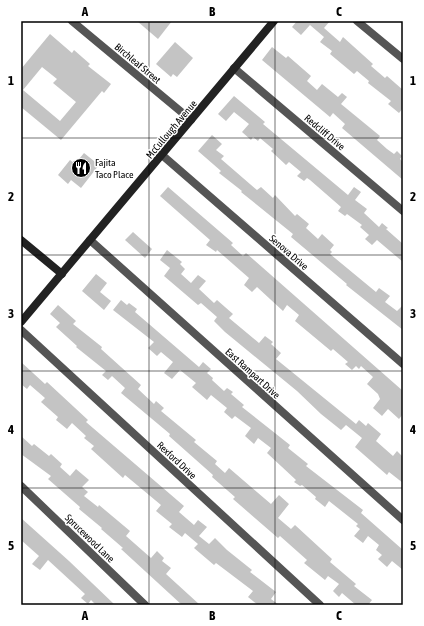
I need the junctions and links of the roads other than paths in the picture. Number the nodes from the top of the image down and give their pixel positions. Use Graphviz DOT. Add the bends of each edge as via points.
graph roads {
  1 [pos="72,21"];
  2 [pos="274,21"];
  3 [pos="357,21"];
  4 [pos="403,59"];
  5 [pos="234,68"];
  6 [pos="191,120"];
  7 [pos="162,155"];
  8 [pos="403,211"];
  9 [pos="21,240"];
  10 [pos="90,240"];
  11 [pos="62,274"];
  12 [pos="21,322"];
  13 [pos="21,330"];
  14 [pos="403,364"];
  15 [pos="21,486"];
  16 [pos="403,520"];
  17 [pos="145,605"];
  18 [pos="320,605"];
  1 -- 6 [label="street, Birchleaf Street"];
  2 -- 5 [label="main road, McCullough Avenue"];
  3 -- 4 [label="street"];
  5 -- 6 [label="main road, McCullough Avenue"];
  5 -- 8 [label="street, Redcliff Drive"];
  6 -- 7 [label="main road, McCullough Avenue"];
  7 -- 10 [label="main road, McCullough Avenue"];
  7 -- 14 [label="street, Senova Drive"];
  9 -- 11 [label="main road"];
  10 -- 11 [label="main road, McCullough Avenue"];
  10 -- 16 [label="street, East Rampart Drive"];
  11 -- 12 [label="main road, McCullough Avenue"];
  13 -- 18 [label="street, Rexford Drive"];
  15 -- 17 [label="street, Sprucewood Lane"];
}
